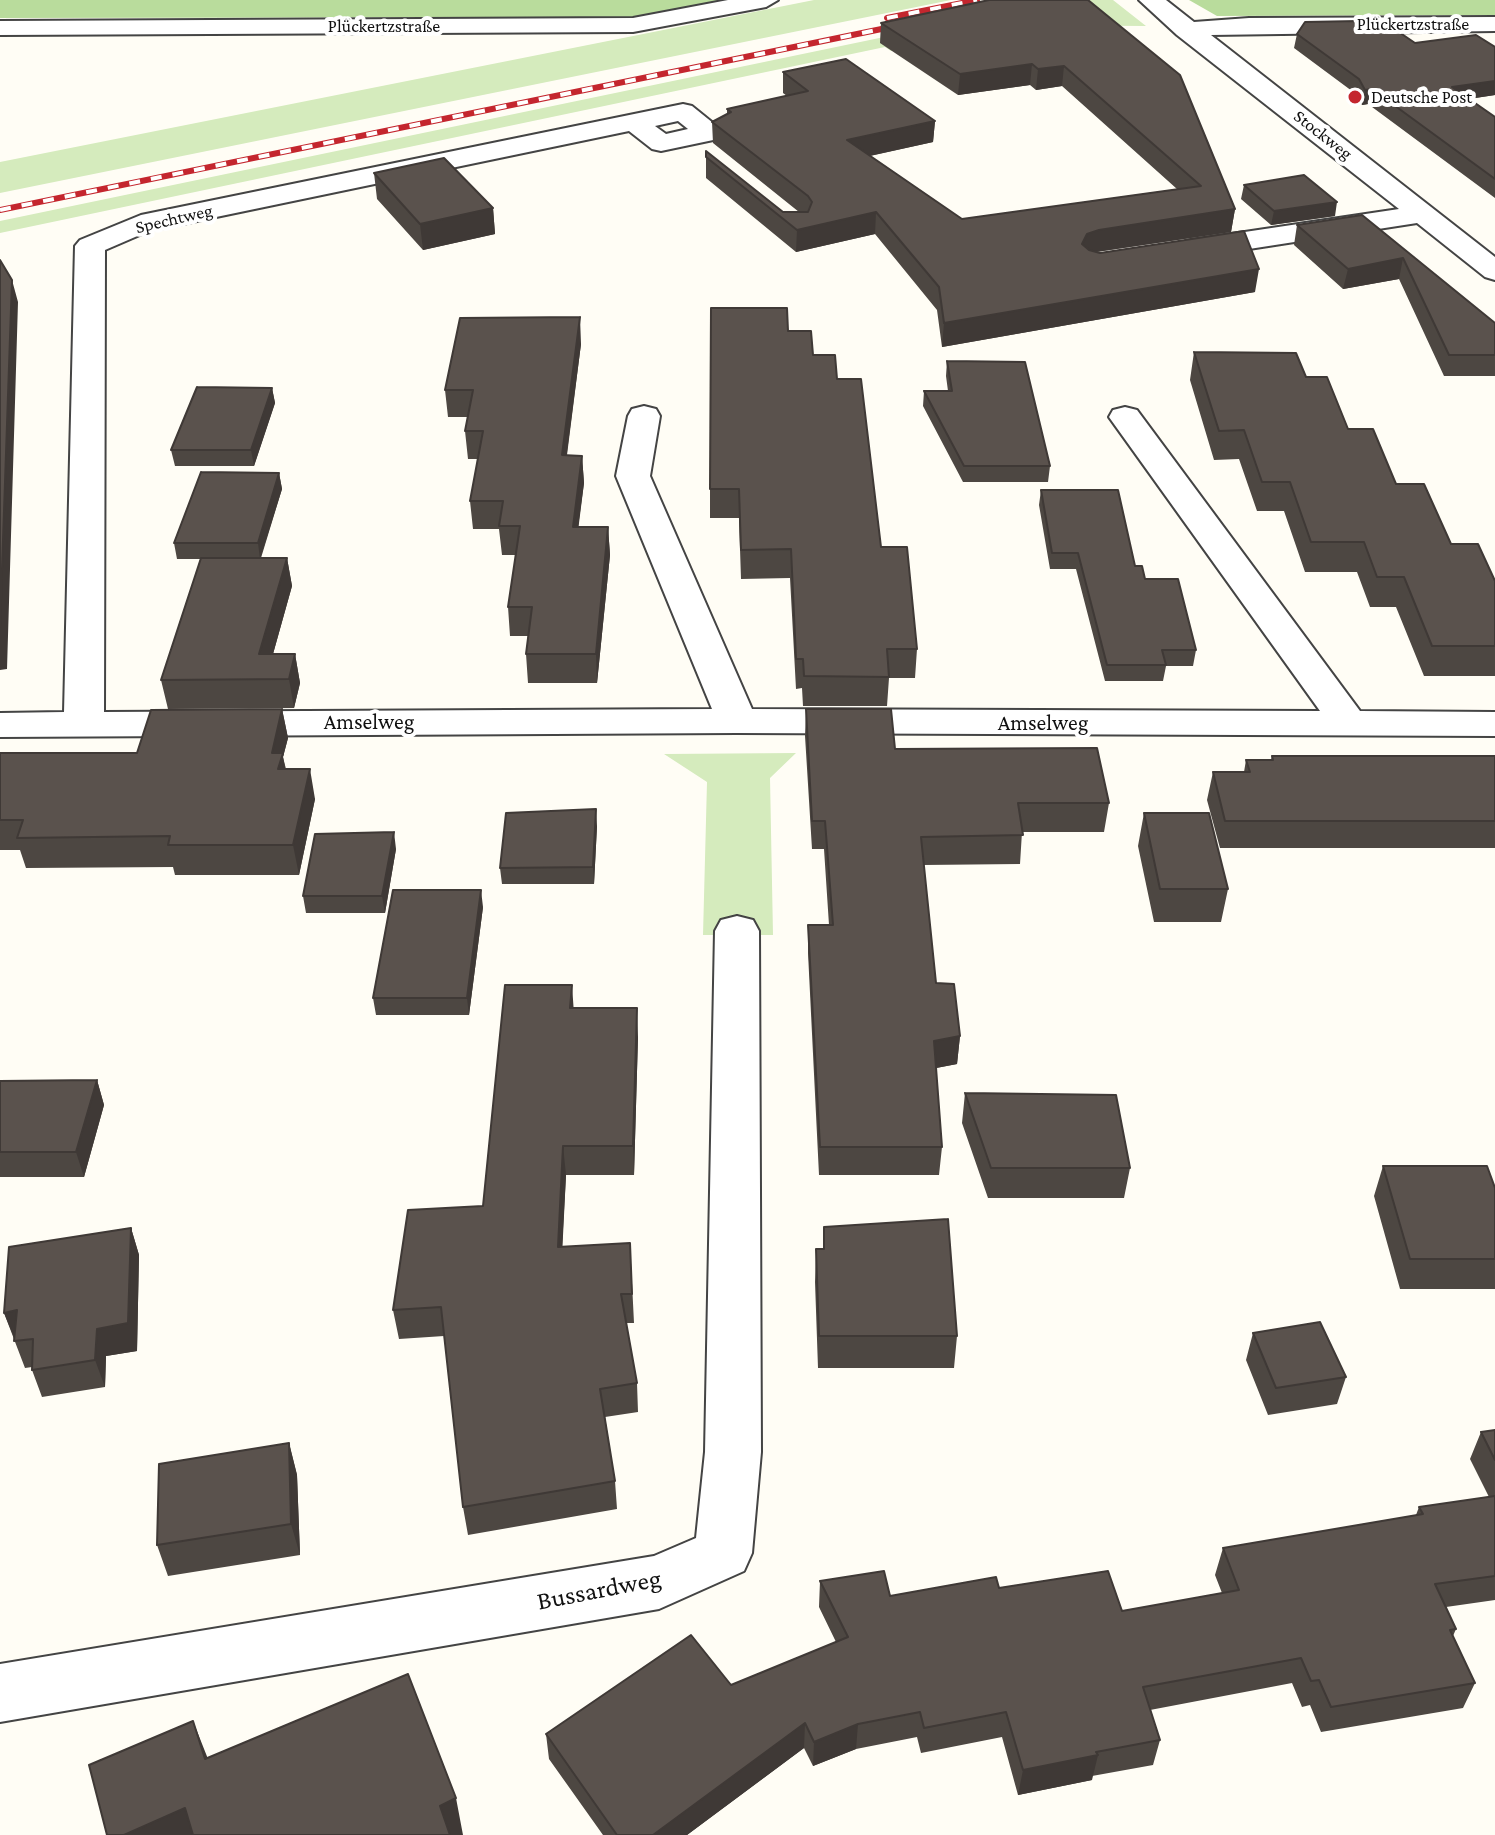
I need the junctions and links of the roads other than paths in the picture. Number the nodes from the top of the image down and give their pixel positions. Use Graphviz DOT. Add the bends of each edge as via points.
graph roads {
  1 [pos="766,0"];
  2 [pos="1151,0"];
  3 [pos="1495,24"];
  4 [pos="0,28"];
  5 [pos="1186,30"];
  6 [pos="710,157"];
  7 [pos="1421,214"];
  8 [pos="1159,254"];
  9 [pos="1495,271"];
  10 [pos="644,416"];
  11 [pos="1125,417"];
  12 [pos="737,721"];
  13 [pos="84,724"];
  14 [pos="1495,724"];
  15 [pos="0,725"];
  16 [pos="1350,725"];
  17 [pos="737,931"];
  18 [pos="0,1693"];
  1 -- 4 [label="street, Plückertzstraße" via="633,25"];
  2 -- 5 [label="street, Stockweg"];
  3 -- 5 [label="street, Plückertzstraße"];
  5 -- 7 [label="street, Stockweg"];
  6 -- 13 [label="street, Spechtweg" via="685,138 709,133 683,112 141,224 90,246"];
  7 -- 8 [label="street"];
  7 -- 9 [label="street, Stockweg"];
  10 -- 12 [label="street" via="633,476"];
  11 -- 16 [label="street"];
  12 -- 13 [label="street, Amselweg"];
  12 -- 16 [label="street, Amselweg"];
  13 -- 15 [label="street, Amselweg"];
  14 -- 16 [label="street, Amselweg"];
  17 -- 18 [label="street, Bussardweg" via="733,1452 723,1553 659,1582"];
}
